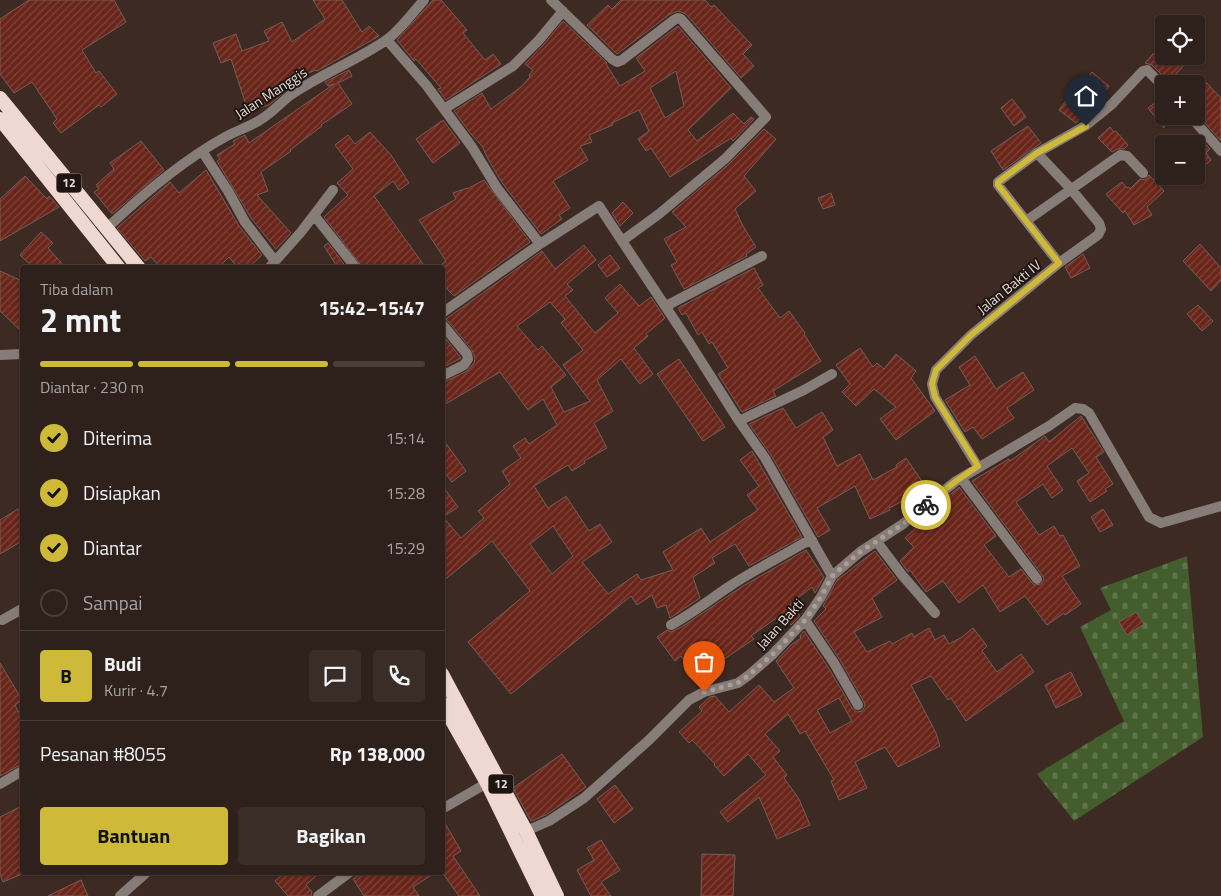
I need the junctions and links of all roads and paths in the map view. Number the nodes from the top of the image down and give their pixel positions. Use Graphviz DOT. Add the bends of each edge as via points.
graph roads {
  1 [pos="424,0"];
  2 [pos="551,0"];
  3 [pos="563,11"];
  4 [pos="387,40"];
  5 [pos="1155,77"];
  6 [pos="0,98"];
  7 [pos="444,110"];
  8 [pos="0,119"];
  9 [pos="1198,125"];
  10 [pos="202,151"];
  11 [pos="1221,151"];
  12 [pos="1037,153"];
  13 [pos="1143,173"];
  14 [pos="1071,189"];
  15 [pos="333,190"];
  16 [pos="314,215"];
  17 [pos="1026,221"];
  18 [pos="107,228"];
  19 [pos="622,241"];
  20 [pos="540,244"];
  21 [pos="762,256"];
  22 [pos="1059,263"];
  23 [pos="272,264"];
  24 [pos="117,265"];
  25 [pos="134,265"];
  26 [pos="354,265"];
  27 [pos="666,306"];
  28 [pos="445,311"];
  29 [pos="445,328"];
  30 [pos="20,354"];
  31 [pos="0,355"];
  32 [pos="445,374"];
  33 [pos="832,374"];
  34 [pos="739,422"];
  35 [pos="978,466"];
  36 [pos="961,478"];
  37 [pos="1221,506"];
  38 [pos="812,540"];
  39 [pos="877,542"];
  40 [pos="832,576"];
  41 [pos="1037,579"];
  42 [pos="20,610"];
  43 [pos="935,613"];
  44 [pos="2,620"];
  45 [pos="805,620"];
  46 [pos="671,625"];
  47 [pos="445,680"];
  48 [pos="858,705"];
  49 [pos="445,708"];
  50 [pos="20,772"];
  51 [pos="487,782"];
  52 [pos="0,784"];
  53 [pos="445,807"];
  54 [pos="526,831"];
  55 [pos="144,875"];
  56 [pos="346,875"];
  57 [pos="120,896"];
  58 [pos="318,896"];
  59 [pos="542,896"];
  60 [pos="557,896"];
  1 -- 4 [label="street, Jalan Manggis"];
  2 -- 3 [label="street"];
  3 -- 7 [label="street" via="513,66"];
  3 -- 19 [label="street" via="617,62 674,20 681,19 766,117 726,158"];
  4 -- 7 [label="street"];
  4 -- 10 [label="street, Jalan Manggis" via="328,72 257,122"];
  5 -- 12 [label="street, Jalan Bakti IV" via="1147,70 1143,72 1086,126"];
  6 -- 18 [label="highway, 12"];
  7 -- 20 [label="street"];
  8 -- 24 [label="highway, 12"];
  9 -- 11 [label="street"];
  10 -- 18 [label="street, Jalan Manggis" via="148,190"];
  10 -- 23 [label="street"];
  12 -- 14 [label="street"];
  12 -- 17 [label="street, Jalan Bakti IV" via="998,182"];
  13 -- 14 [label="street" via="1127,156 1120,155"];
  14 -- 17 [label="street"];
  14 -- 22 [label="street" via="1101,229 1098,235"];
  15 -- 16 [label="street"];
  16 -- 23 [label="street"];
  16 -- 26 [label="street"];
  17 -- 22 [label="street, Jalan Bakti IV"];
  18 -- 25 [label="highway, 12"];
  19 -- 20 [label="street" via="599,206"];
  19 -- 27 [label="street"];
  20 -- 28 [label="street"];
  21 -- 27 [label="street"];
  22 -- 35 [label="street, Jalan Bakti IV" via="971,335 936,370 932,384 935,397"];
  27 -- 34 [label="street"];
  29 -- 32 [label="street" via="468,359 464,365"];
  30 -- 31 [label="street"];
  33 -- 34 [label="street"];
  34 -- 38 [label="street" via="765,458"];
  35 -- 36 [label="street, Jalan Bakti"];
  35 -- 37 [label="street, Jalan Bakti" via="1035,435 1075,408 1082,409 1089,413 1149,517 1161,523"];
  36 -- 39 [label="street, Jalan Bakti"];
  36 -- 41 [label="street"];
  38 -- 40 [label="street"];
  38 -- 46 [label="street" via="729,586 693,614"];
  39 -- 40 [label="street, Jalan Bakti"];
  39 -- 43 [label="street"];
  40 -- 45 [label="street, Jalan Bakti"];
  42 -- 44 [label="street"];
  45 -- 48 [label="street"];
  45 -- 54 [label="street, Jalan Bakti" via="749,675 738,683 704,692 689,700 584,798 549,821"];
  47 -- 54 [label="highway, 12"];
  49 -- 51 [label="highway, 12"];
  50 -- 52 [label="street"];
  51 -- 53 [label="street"];
  51 -- 59 [label="highway, 12"];
  54 -- 60 [label="highway, 12"];
  55 -- 57 [label="street"];
  56 -- 58 [label="street"];
}
